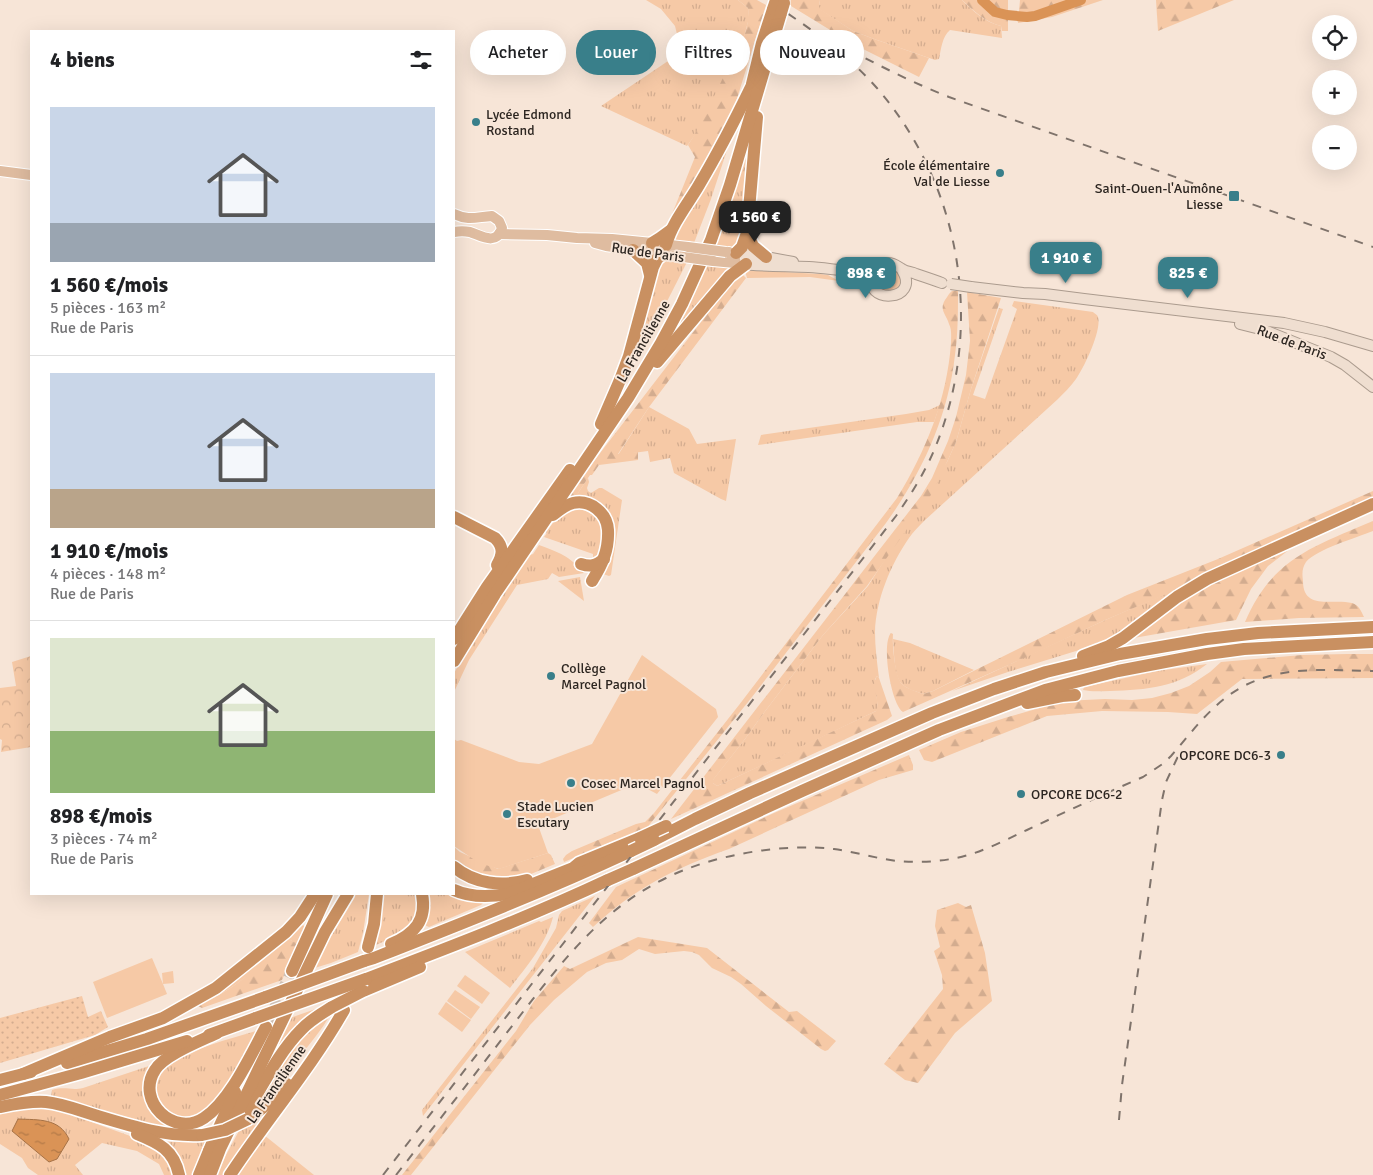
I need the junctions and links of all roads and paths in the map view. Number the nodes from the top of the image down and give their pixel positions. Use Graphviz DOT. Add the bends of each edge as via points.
graph roads {
  1 [pos="780,5"];
  2 [pos="756,86"];
  3 [pos="0,166"];
  4 [pos="30,170"];
  5 [pos="0,171"];
  6 [pos="30,175"];
  7 [pos="455,214"];
  8 [pos="500,222"];
  9 [pos="671,230"];
  10 [pos="455,232"];
  11 [pos="747,233"];
  12 [pos="499,234"];
  13 [pos="547,235"];
  14 [pos="577,238"];
  15 [pos="652,243"];
  16 [pos="633,250"];
  17 [pos="673,251"];
  18 [pos="766,257"];
  19 [pos="729,258"];
  20 [pos="811,267"];
  21 [pos="837,270"];
  22 [pos="875,270"];
  23 [pos="902,270"];
  24 [pos="650,276"];
  25 [pos="872,283"];
  26 [pos="905,284"];
  27 [pos="947,284"];
  28 [pos="1023,293"];
  29 [pos="1373,346"];
  30 [pos="1373,387"];
  31 [pos="628,398"];
  32 [pos="601,424"];
  33 [pos="1373,504"];
  34 [pos="1373,513"];
  35 [pos="455,517"];
  36 [pos="531,535"];
  37 [pos="1316,538"];
  38 [pos="604,559"];
  39 [pos="581,564"];
  40 [pos="592,581"];
  41 [pos="487,587"];
  42 [pos="1373,627"];
  43 [pos="455,637"];
  44 [pos="1373,642"];
  45 [pos="455,659"];
  46 [pos="1046,672"];
  47 [pos="1075,695"];
  48 [pos="1018,702"];
  49 [pos="695,819"];
  50 [pos="579,864"];
  51 [pos="455,868"];
  52 [pos="455,890"];
  53 [pos="314,895"];
  54 [pos="327,895"];
  55 [pos="339,895"];
  56 [pos="347,895"];
  57 [pos="377,895"];
  58 [pos="422,895"];
  59 [pos="370,954"];
  60 [pos="292,971"];
  61 [pos="365,985"];
  62 [pos="338,1009"];
  63 [pos="261,1023"];
  64 [pos="335,1026"];
  65 [pos="216,1033"];
  66 [pos="23,1074"];
  67 [pos="0,1080"];
  68 [pos="0,1095"];
  69 [pos="0,1107"];
  70 [pos="111,1120"];
  71 [pos="209,1151"];
  72 [pos="179,1175"];
  73 [pos="199,1175"];
  74 [pos="211,1175"];
  75 [pos="230,1175"];
  1 -- 2 [label="highway, La Francilienne" via="762,42"];
  2 -- 9 [label="highway"];
  2 -- 11 [label="highway"];
  2 -- 31 [label="highway, La Francilienne" via="730,185 711,240 672,324"];
  2 -- 32 [label="highway, La Francilienne" via="693,262 647,352"];
  3 -- 4 [label="main road"];
  5 -- 6 [label="main road"];
  7 -- 8 [label="main road, Rue de Paris" via="468,218 492,216"];
  8 -- 12 [label="main road"];
  8 -- 13 [label="main road, Rue de Paris"];
  9 -- 15 [label="highway"];
  9 -- 17 [label="highway"];
  10 -- 12 [label="main road, Rue de Paris" via="468,232 488,239"];
  11 -- 18 [label="highway" via="753,246"];
  11 -- 19 [label="highway" via="742,247"];
  12 -- 13 [label="main road, Rue de Paris"];
  13 -- 14 [label="main road, Rue de Paris"];
  14 -- 15 [label="main road, Rue de Paris"];
  14 -- 16 [label="main road, Rue de Paris"];
  15 -- 17 [label="main road, Rue de Paris"];
  16 -- 17 [label="main road, Rue de Paris"];
  16 -- 24 [label="highway" via="647,263"];
  17 -- 19 [label="main road, Rue de Paris, bridge"];
  17 -- 19 [label="main road, Rue de Paris, bridge"];
  17 -- 24 [label="highway" via="655,262"];
  18 -- 19 [label="main road, Rue de Paris"];
  18 -- 20 [label="main road, Rue de Paris"];
  19 -- 20 [label="main road, Rue de Paris"];
  19 -- 31 [label="highway" via="730,276"];
  20 -- 21 [label="main road, Rue de Paris"];
  21 -- 22 [label="main road, Rue de Paris"];
  21 -- 25 [label="main road, Rue de Paris" via="865,276"];
  22 -- 23 [label="main road, Rue de Paris" via="888,263"];
  22 -- 25 [label="main road"];
  23 -- 26 [label="main road"];
  23 -- 27 [label="main road, Rue de Paris"];
  24 -- 32 [label="highway" via="629,356"];
  25 -- 26 [label="main road, Rue de Paris" via="878,293 887,297 900,293"];
  26 -- 27 [label="main road"];
  27 -- 28 [label="main road, Rue de Paris, bridge"];
  28 -- 29 [label="main road, Rue de Paris" via="1272,322"];
  28 -- 30 [label="main road, Rue de Paris" via="1053,301 1253,326 1331,357"];
  31 -- 36 [label="highway, La Francilienne"];
  32 -- 36 [label="highway, La Francilienne"];
  33 -- 46 [label="highway" via="1207,579 1116,642 1049,666"];
  34 -- 37 [label="highway"];
  35 -- 41 [label="highway" via="489,534 501,546 502,555"];
  36 -- 38 [label="highway" via="562,508 578,502 586,503 603,514 608,527"];
  36 -- 41 [label="highway, La Francilienne"];
  36 -- 45 [label="highway, La Francilienne"];
  38 -- 39 [label="highway" via="596,565"];
  38 -- 40 [label="highway"];
  41 -- 43 [label="highway, La Francilienne"];
  42 -- 46 [label="highway" via="1220,638 1120,654"];
  44 -- 48 [label="highway" via="1207,654 1100,675 1045,690"];
  46 -- 49 [label="highway" via="965,700"];
  47 -- 48 [label="highway" via="1030,704"];
  48 -- 61 [label="highway, bridge" via="952,725 576,895"];
  49 -- 50 [label="highway, bridge" via="666,826"];
  49 -- 59 [label="highway, bridge" via="516,902"];
  50 -- 51 [label="highway" via="526,881 503,884 477,880"];
  50 -- 52 [label="highway" via="508,894 477,896"];
  53 -- 66 [label="highway" via="286,932 216,988 163,1018"];
  54 -- 60 [label="highway"];
  55 -- 71 [label="highway" via="255,1067"];
  56 -- 74 [label="highway" via="325,932 220,1149"];
  57 -- 59 [label="highway"];
  58 -- 59 [label="highway" via="423,910 414,929 399,941"];
  59 -- 66 [label="highway, bridge" via="266,997 146,1039"];
  61 -- 62 [label="highway, bridge"];
  61 -- 63 [label="highway, bridge"];
  62 -- 64 [label="highway, La Francilienne"];
  62 -- 74 [label="highway" via="314,1018 300,1031 284,1052"];
  63 -- 65 [label="highway"];
  63 -- 65 [label="highway" via="229,1091 211,1112 198,1122 189,1124 170,1120 158,1111 151,1100 151,1077 161,1063"];
  63 -- 71 [label="highway, La Francilienne"];
  64 -- 70 [label="highway, bridge" via="275,1097 248,1119 225,1130 177,1136"];
  64 -- 75 [label="highway, La Francilienne"];
  65 -- 68 [label="highway"];
  66 -- 67 [label="highway"];
  69 -- 70 [label="highway" via="45,1102"];
  70 -- 72 [label="highway" via="163,1147 172,1157"];
  71 -- 73 [label="highway, La Francilienne"];
}
